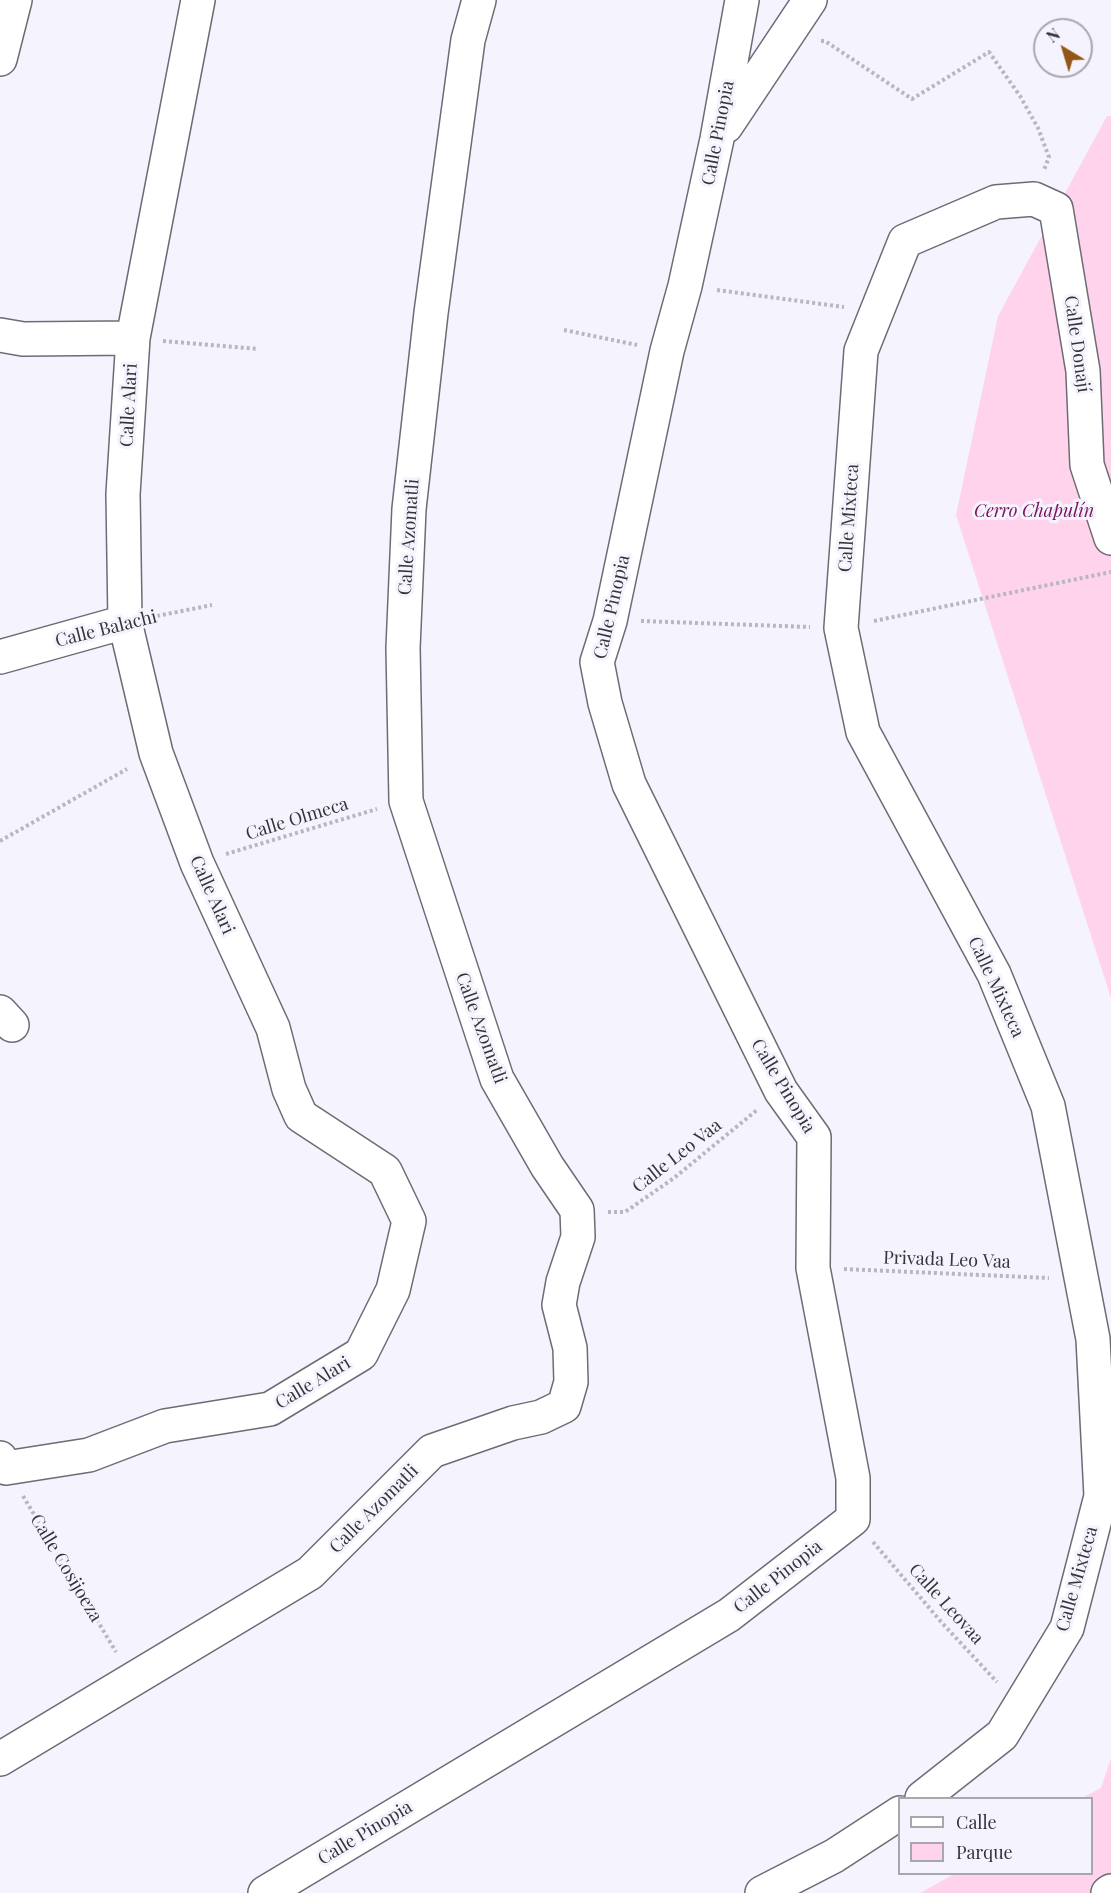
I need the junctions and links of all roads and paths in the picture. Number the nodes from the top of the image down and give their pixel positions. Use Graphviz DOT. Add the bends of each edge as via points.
graph roads {
  1 [pos="15,0"];
  2 [pos="198,0"];
  3 [pos="479,0"];
  4 [pos="742,0"];
  5 [pos="810,0"];
  6 [pos="737,33"];
  7 [pos="776,50"];
  8 [pos="0,59"];
  9 [pos="717,139"];
  10 [pos="1034,199"];
  11 [pos="685,286"];
  12 [pos="877,312"];
  13 [pos="564,330"];
  14 [pos="0,336"];
  15 [pos="133,338"];
  16 [pos="258,349"];
  17 [pos="667,351"];
  18 [pos="1111,538"];
  19 [pos="212,605"];
  20 [pos="125,622"];
  21 [pos="0,657"];
  22 [pos="156,753"];
  23 [pos="406,801"];
  24 [pos="0,841"];
  25 [pos="196,863"];
  26 [pos="781,1091"];
  27 [pos="577,1210"];
  28 [pos="813,1268"];
  29 [pos="1079,1275"];
  30 [pos="3,1463"];
  31 [pos="853,1518"];
  32 [pos="132,1679"];
  33 [pos="1020,1706"];
  34 [pos="0,1759"];
  35 [pos="923,1797"];
  36 [pos="898,1814"];
  37 [pos="265,1893"];
  38 [pos="762,1893"];
  1 -- 8 [label="street"];
  2 -- 15 [label="street, Calle Alari"];
  3 -- 23 [label="street, Calle Azomatli" via="468,40 409,509 403,648"];
  4 -- 6 [label="street, Calle Pinopia"];
  5 -- 7 [label="street"];
  6 -- 7 [label="street"];
  6 -- 9 [label="street, Calle Pinopia"];
  7 -- 9 [label="street"];
  7 -- 10 [label="path" via="825,40 912,99 989,52 1038,128 1048,157"];
  9 -- 11 [label="street, Calle Pinopia"];
  10 -- 12 [label="street, Calle Mixteca" via="996,202 905,241"];
  10 -- 18 [label="street, Calle Donají" via="1056,209 1083,371 1087,465"];
  11 -- 12 [label="path"];
  11 -- 17 [label="street, Calle Pinopia"];
  12 -- 29 [label="street, Calle Mixteca" via="861,351 841,628 862,732 994,974 1048,1106"];
  13 -- 17 [label="path"];
  14 -- 15 [label="street"];
  15 -- 16 [label="path"];
  15 -- 20 [label="street, Calle Alari" via="123,494"];
  17 -- 26 [label="street, Calle Pinopia" via="610,621 597,662 629,783"];
  19 -- 20 [label="path, Calle Balachi"];
  20 -- 21 [label="street, Calle Balachi"];
  20 -- 22 [label="street, Calle Alari"];
  22 -- 24 [label="path"];
  22 -- 25 [label="street, Calle Alari"];
  23 -- 25 [label="path, Calle Olmeca"];
  23 -- 27 [label="street, Calle Azomatli" via="497,1079"];
  25 -- 30 [label="street, Calle Alari" via="273,1028 289,1089 301,1116 385,1171 409,1221 393,1290 361,1354 270,1408 165,1426 89,1455"];
  26 -- 27 [label="path, Calle Leo Vaa" via="674,1178 625,1212"];
  26 -- 28 [label="street, Calle Pinopia" via="814,1137"];
  27 -- 32 [label="street, Calle Azomatli" via="578,1237 559,1305 570,1348 570,1382 564,1406 542,1418 513,1423 432,1451 310,1573"];
  28 -- 29 [label="path, Privada Leo Vaa" via="1070,1278"];
  28 -- 31 [label="street, Calle Pinopia" via="853,1479"];
  29 -- 33 [label="street, Calle Mixteca" via="1093,1339 1101,1496 1067,1628"];
  30 -- 32 [label="path, Calle Cosijoeza"];
  31 -- 33 [label="path, Calle Leovaa" via="943,1624"];
  31 -- 37 [label="street, Calle Pinopia" via="729,1615"];
  32 -- 34 [label="street, Calle Azomatli"];
  33 -- 35 [label="street, Calle Mixteca" via="1002,1736"];
  36 -- 38 [label="street" via="834,1856"];
}
